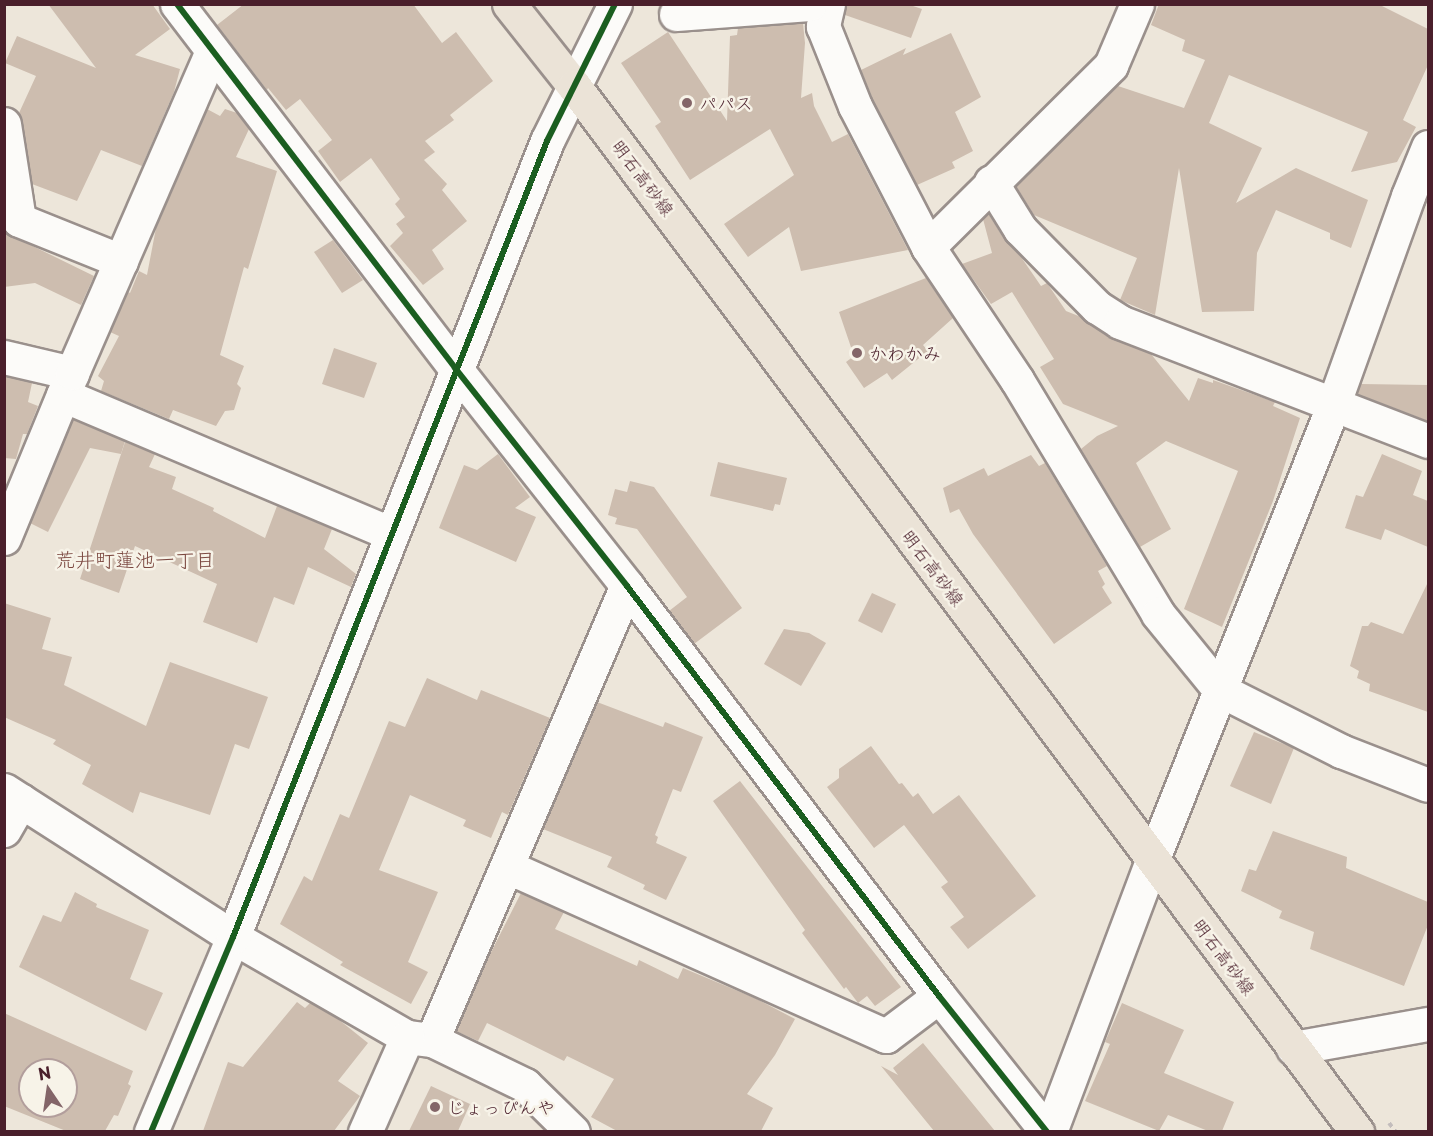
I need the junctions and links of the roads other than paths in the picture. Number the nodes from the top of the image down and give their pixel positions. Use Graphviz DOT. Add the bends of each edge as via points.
graph roads {
  1 [pos="177,4"];
  2 [pos="509,4"];
  3 [pos="615,4"];
  4 [pos="810,4"];
  5 [pos="828,4"];
  6 [pos="1137,4"];
  7 [pos="676,14"];
  8 [pos="212,51"];
  9 [pos="574,86"];
  10 [pos="4,124"];
  11 [pos="1428,147"];
  12 [pos="991,182"];
  13 [pos="928,247"];
  14 [pos="121,261"];
  15 [pos="4,357"];
  16 [pos="455,368"];
  17 [pos="67,384"];
  18 [pos="1334,403"];
  19 [pos="1428,441"];
  20 [pos="6,530"];
  21 [pos="392,534"];
  22 [pos="627,586"];
  23 [pos="1220,690"];
  24 [pos="1428,786"];
  25 [pos="13,795"];
  26 [pos="4,830"];
  27 [pos="1152,861"];
  28 [pos="508,867"];
  29 [pos="233,937"];
  30 [pos="939,996"];
  31 [pos="1428,1024"];
  32 [pos="420,1038"];
  33 [pos="1293,1048"];
  34 [pos="151,1131"];
  35 [pos="365,1131"];
  36 [pos="573,1131"];
  37 [pos="1049,1131"];
  38 [pos="1357,1131"];
  1 -- 8 [label="street"];
  2 -- 9 [label="main road, 明石高砂線"];
  3 -- 9 [label="street"];
  4 -- 7 [label="street"];
  5 -- 13 [label="street" via="823,26 855,106"];
  6 -- 12 [label="street" via="1111,65"];
  8 -- 14 [label="street"];
  8 -- 16 [label="street"];
  9 -- 16 [label="street" via="547,141"];
  9 -- 27 [label="main road, 明石高砂線"];
  10 -- 14 [label="street" via="19,220"];
  11 -- 18 [label="street"];
  12 -- 13 [label="street"];
  12 -- 18 [label="street" via="1020,229 1097,307 1120,322"];
  13 -- 23 [label="street" via="1017,380 1158,614"];
  14 -- 17 [label="street"];
  15 -- 17 [label="street"];
  16 -- 21 [label="street"];
  16 -- 22 [label="street"];
  17 -- 20 [label="street"];
  17 -- 21 [label="street"];
  18 -- 19 [label="street"];
  18 -- 23 [label="street"];
  21 -- 29 [label="street"];
  22 -- 28 [label="street"];
  22 -- 30 [label="street"];
  23 -- 24 [label="street" via="1341,751"];
  23 -- 27 [label="street"];
  25 -- 26 [label="street"];
  25 -- 29 [label="street"];
  27 -- 33 [label="main road, 明石高砂線"];
  27 -- 37 [label="street"];
  28 -- 30 [label="street" via="886,1036"];
  28 -- 32 [label="street"];
  29 -- 32 [label="street"];
  29 -- 34 [label="street"];
  30 -- 37 [label="street"];
  31 -- 33 [label="street"];
  32 -- 35 [label="street"];
  32 -- 36 [label="street" via="525,1085"];
  33 -- 38 [label="main road, 明石高砂線"];
}
